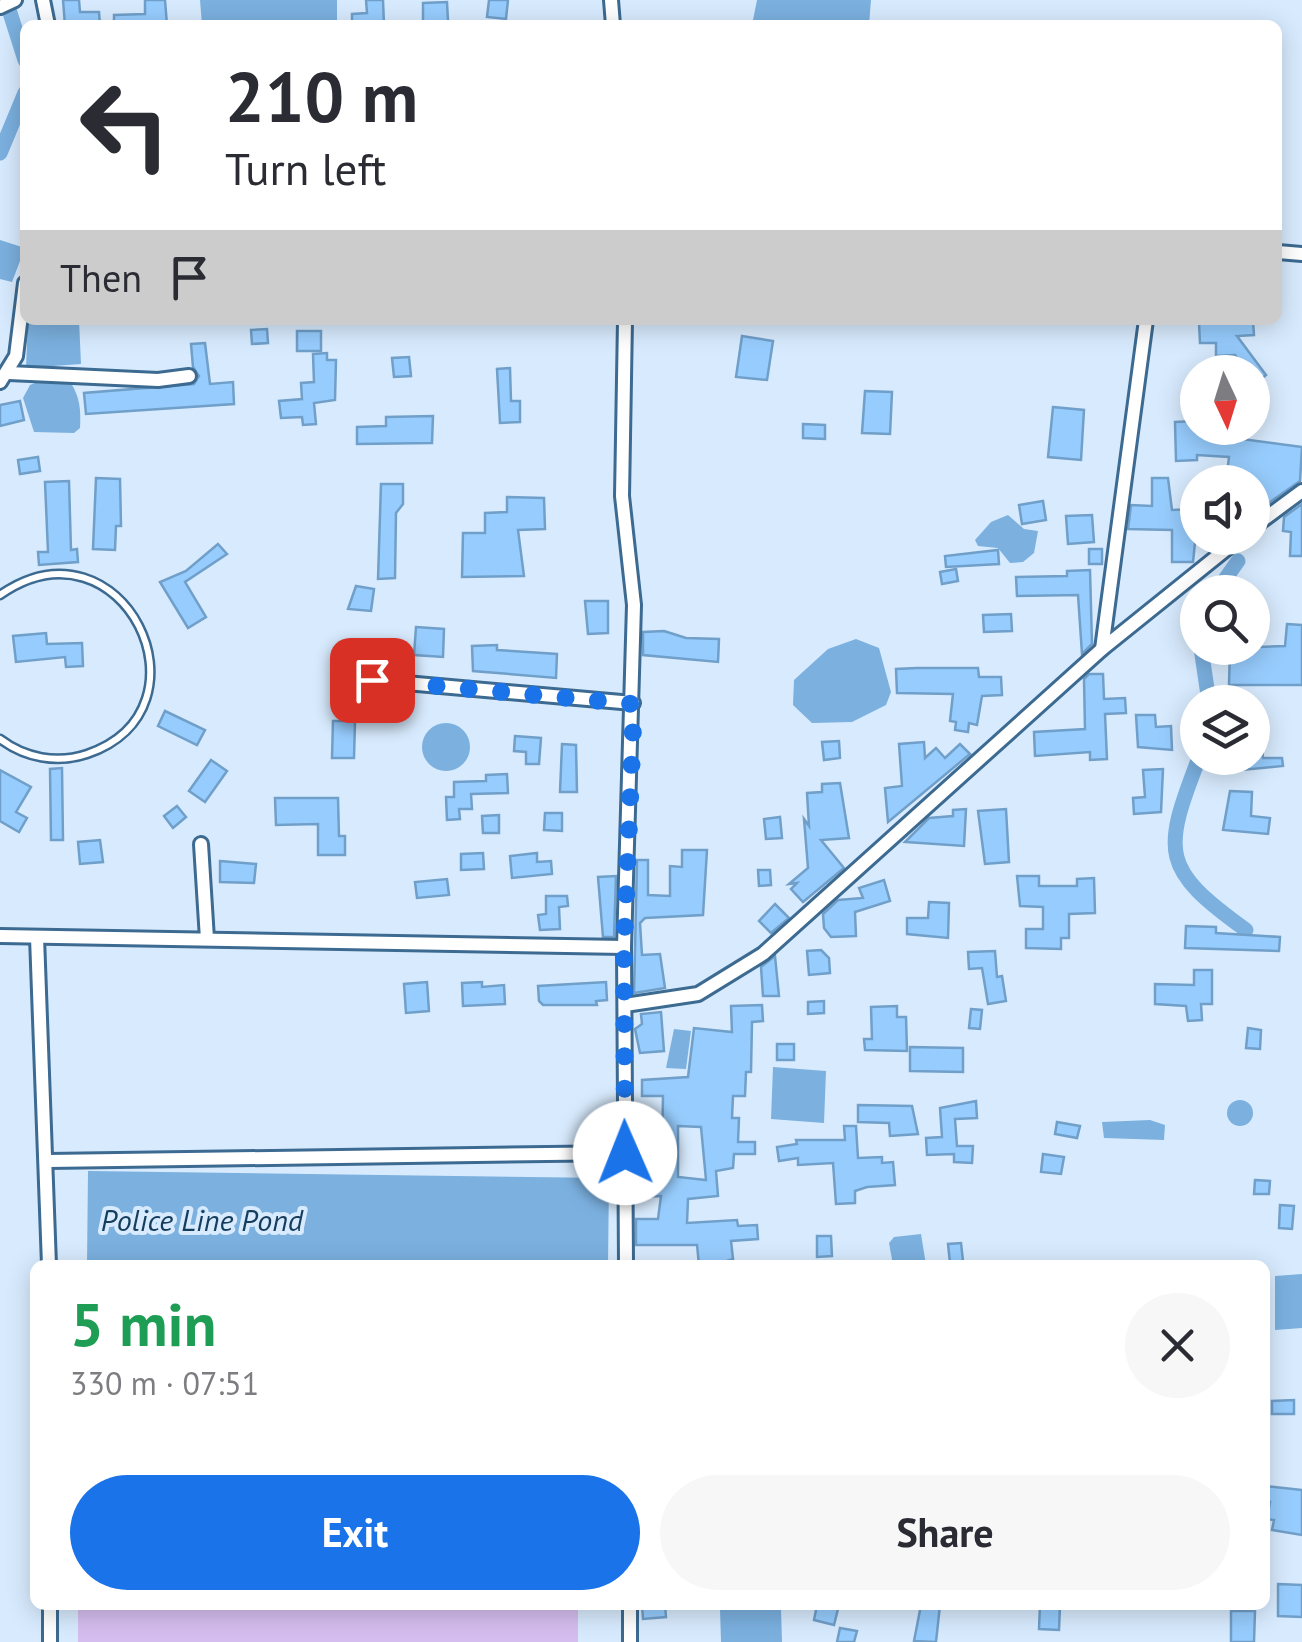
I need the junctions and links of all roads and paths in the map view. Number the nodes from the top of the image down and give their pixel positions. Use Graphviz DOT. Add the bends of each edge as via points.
graph roads {
  1 [pos="15,0"];
  2 [pos="0,6"];
  3 [pos="20,324"];
  4 [pos="625,325"];
  5 [pos="1145,325"];
  6 [pos="190,376"];
  7 [pos="5,378"];
  8 [pos="1302,491"];
  9 [pos="1270,515"];
  10 [pos="1219,555"];
  11 [pos="0,594"];
  12 [pos="1102,649"];
  13 [pos="372,680"];
  14 [pos="634,704"];
  15 [pos="0,739"];
  16 [pos="201,844"];
  17 [pos="0,936"];
  18 [pos="37,937"];
  19 [pos="207,939"];
  20 [pos="624,947"];
  21 [pos="625,1005"];
  22 [pos="625,1153"];
  23 [pos="48,1160"];
  24 [pos="49,1260"];
  25 [pos="626,1260"];
  26 [pos="50,1610"];
  27 [pos="630,1610"];
  28 [pos="50,1642"];
  29 [pos="630,1642"];
  1 -- 2 [label="street"];
  3 -- 7 [label="street"];
  4 -- 14 [label="street" via="622,496 634,605"];
  5 -- 12 [label="street"];
  6 -- 7 [label="street"];
  8 -- 9 [label="street"];
  10 -- 12 [label="street"];
  11 -- 15 [label="lane" via="52,574 95,582 130,608 151,661 136,716 105,746 49,759"];
  12 -- 21 [label="street" via="763,954 698,994"];
  13 -- 14 [label="street"];
  14 -- 20 [label="street"];
  16 -- 19 [label="street"];
  17 -- 18 [label="street"];
  18 -- 19 [label="street"];
  18 -- 23 [label="street"];
  19 -- 20 [label="street"];
  20 -- 21 [label="street"];
  21 -- 22 [label="street"];
  22 -- 23 [label="street"];
  22 -- 25 [label="street"];
  23 -- 24 [label="street"];
  26 -- 28 [label="street"];
  27 -- 29 [label="street"];
}
